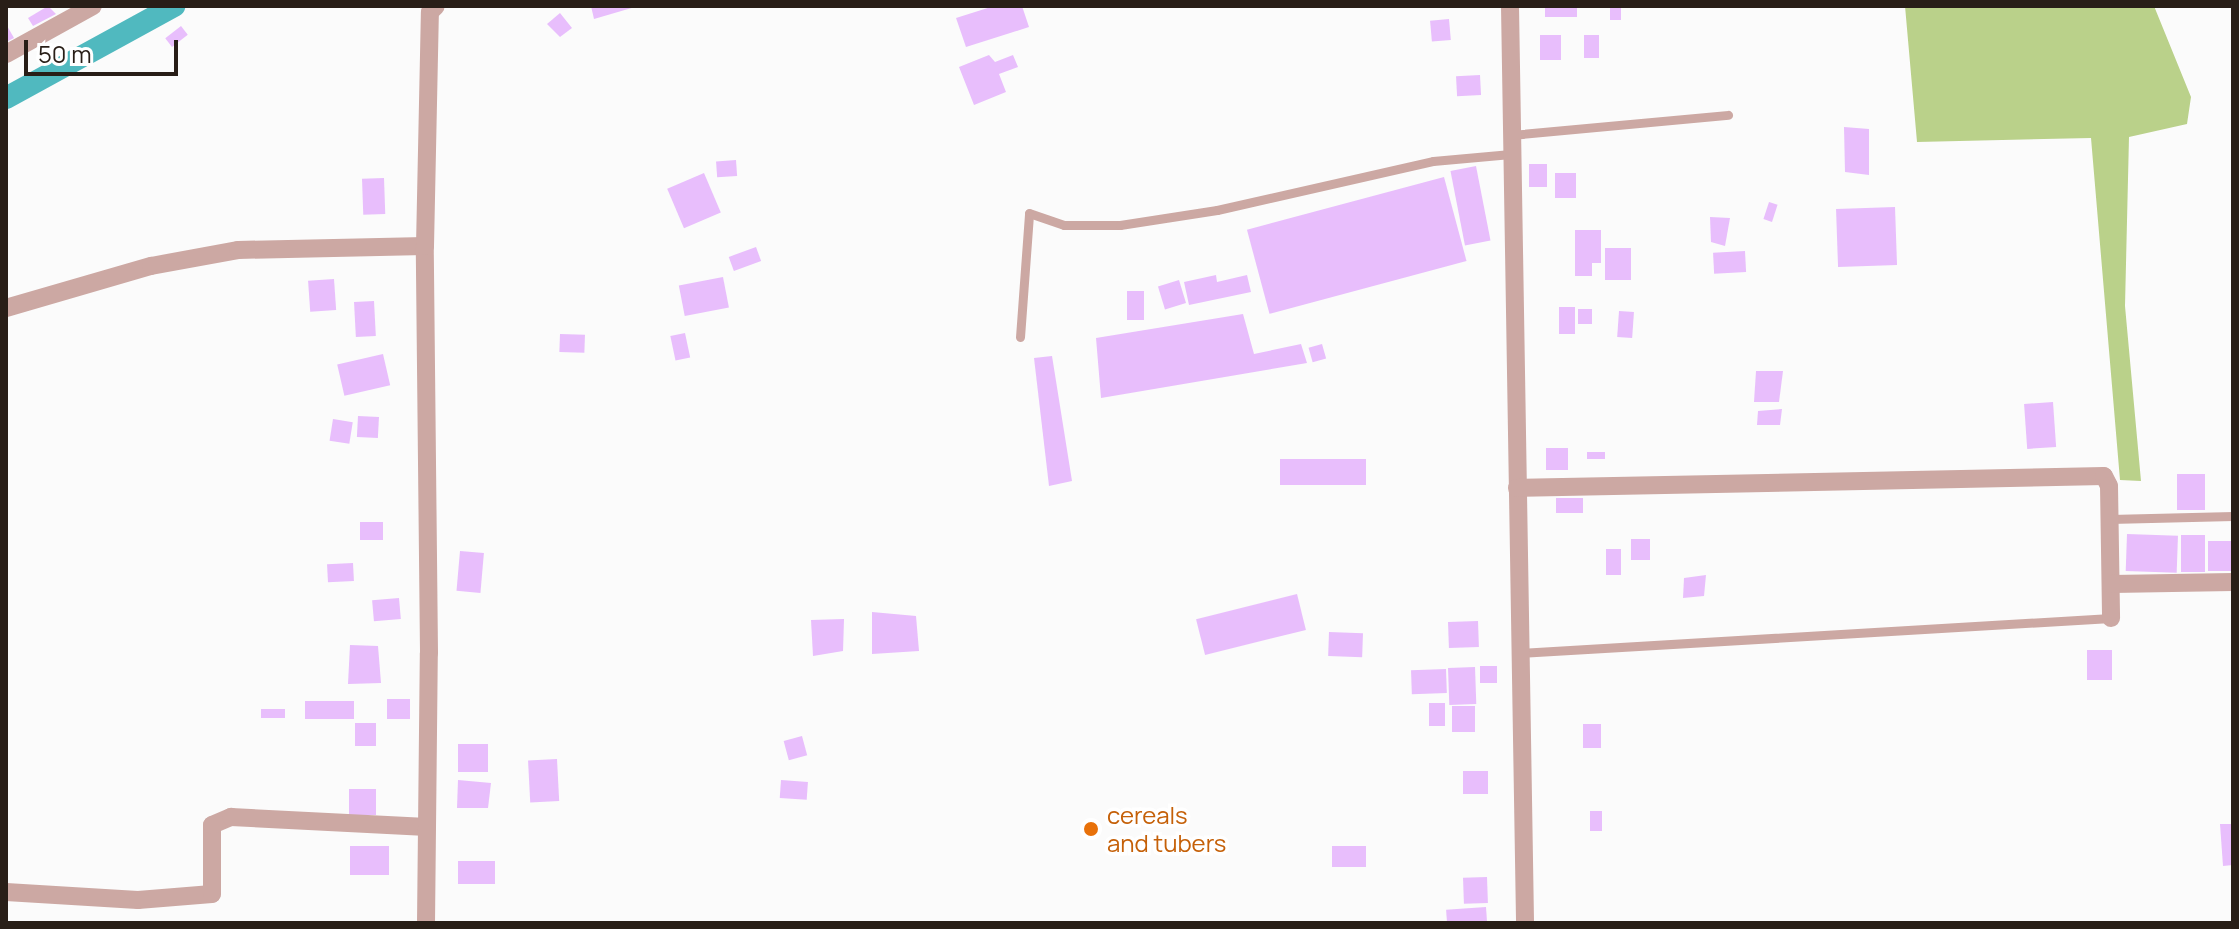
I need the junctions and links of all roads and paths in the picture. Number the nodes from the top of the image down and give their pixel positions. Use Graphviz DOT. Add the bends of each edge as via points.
graph roads {
  1 [pos="93,6"];
  2 [pos="436,6"];
  3 [pos="1510,6"];
  4 [pos="6,54"];
  5 [pos="1728,115"];
  6 [pos="1511,144"];
  7 [pos="425,246"];
  8 [pos="6,308"];
  9 [pos="1020,337"];
  10 [pos="1517,488"];
  11 [pos="2233,516"];
  12 [pos="2110,519"];
  13 [pos="2233,582"];
  14 [pos="2112,584"];
  15 [pos="2111,618"];
  16 [pos="1520,653"];
  17 [pos="427,827"];
  18 [pos="6,892"];
  19 [pos="426,923"];
  20 [pos="1525,923"];
  1 -- 4 [label="street"];
  2 -- 7 [label="street" via="430,12"];
  3 -- 6 [label="street"];
  5 -- 6 [label="lane"];
  6 -- 9 [label="lane" via="1217,210 1120,225 1064,225 1029,213"];
  6 -- 10 [label="street"];
  7 -- 8 [label="street" via="238,250 151,266"];
  7 -- 17 [label="street"];
  10 -- 12 [label="street" via="2104,476"];
  10 -- 16 [label="street"];
  11 -- 12 [label="lane"];
  12 -- 14 [label="street"];
  13 -- 14 [label="street"];
  14 -- 15 [label="street"];
  15 -- 16 [label="lane"];
  16 -- 20 [label="street"];
  17 -- 18 [label="street" via="231,817 212,825 212,894 138,900"];
  17 -- 19 [label="street"];
}
